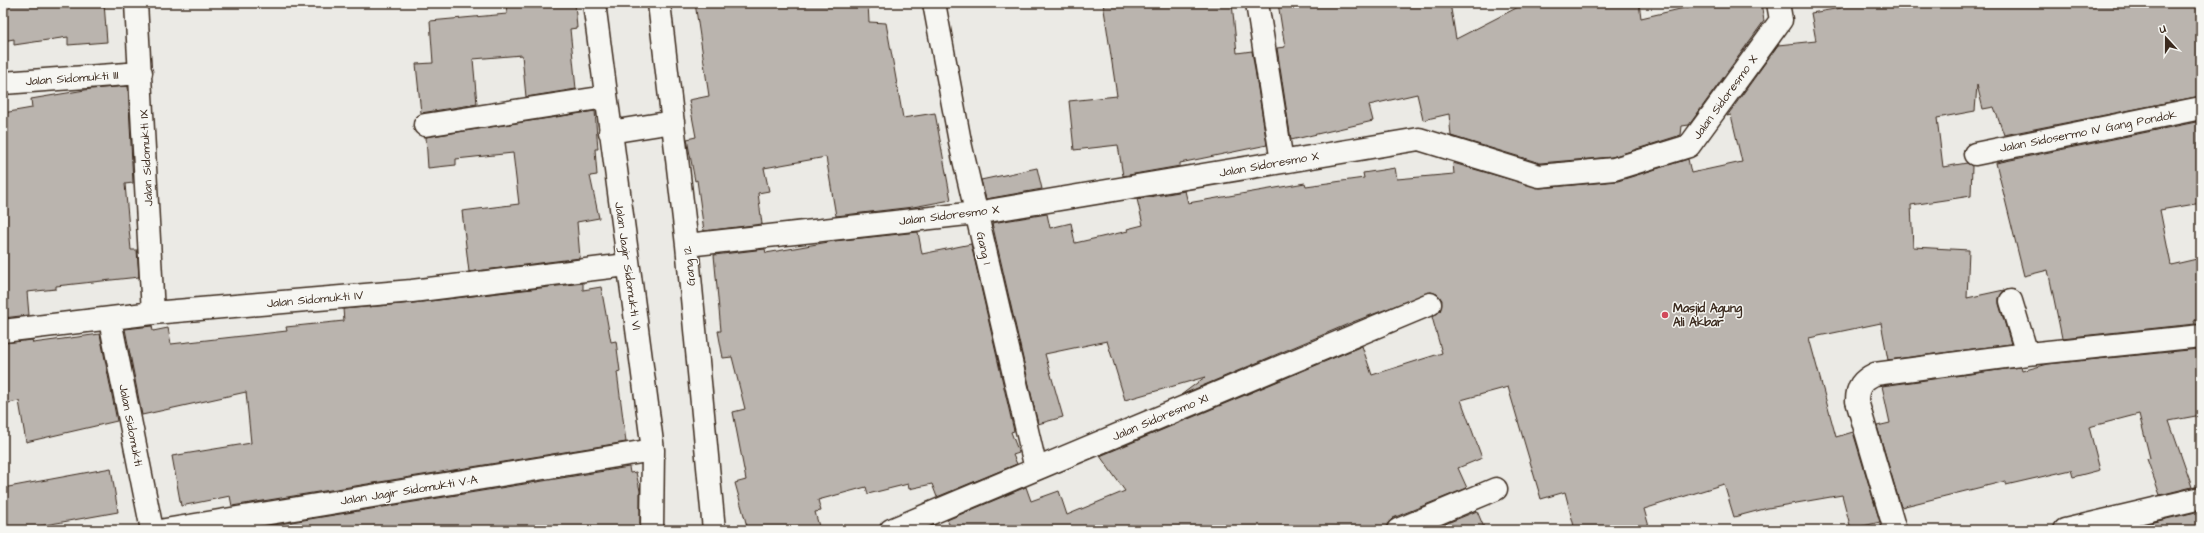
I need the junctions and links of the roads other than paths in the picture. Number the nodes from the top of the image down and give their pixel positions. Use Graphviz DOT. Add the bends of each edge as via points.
graph roads {
  1 [pos="136,3"];
  2 [pos="594,3"];
  3 [pos="659,3"];
  4 [pos="934,3"];
  5 [pos="1257,3"];
  6 [pos="1780,11"];
  7 [pos="141,73"];
  8 [pos="3,83"];
  9 [pos="606,97"];
  10 [pos="2201,108"];
  11 [pos="673,122"];
  12 [pos="425,125"];
  13 [pos="610,132"];
  14 [pos="1974,154"];
  15 [pos="1282,162"];
  16 [pos="976,213"];
  17 [pos="687,245"];
  18 [pos="627,265"];
  19 [pos="2012,301"];
  20 [pos="1430,304"];
  21 [pos="154,313"];
  22 [pos="110,320"];
  23 [pos="3,330"];
  24 [pos="2201,336"];
  25 [pos="2027,354"];
  26 [pos="653,450"];
  27 [pos="1036,469"];
  28 [pos="1496,489"];
  29 [pos="2201,498"];
  30 [pos="152,530"];
  31 [pos="165,530"];
  32 [pos="652,530"];
  33 [pos="714,530"];
  34 [pos="891,530"];
  35 [pos="1398,530"];
  36 [pos="1895,530"];
  37 [pos="2065,530"];
  1 -- 7 [label="street, Jalan Sidomukti IX"];
  2 -- 9 [label="street, Jalan Jagir Sidomukti VI"];
  3 -- 11 [label="street, Gang 12"];
  4 -- 16 [label="street, Gang 1" via="960,147"];
  5 -- 15 [label="street"];
  6 -- 15 [label="street, Jalan Sidoresmo X" via="1689,146 1614,170 1539,176 1419,139"];
  7 -- 8 [label="street, Jalan Sidomukti III"];
  7 -- 21 [label="street, Jalan Sidomukti IX"];
  9 -- 12 [label="street"];
  9 -- 13 [label="street, Jalan Jagir Sidomukti VI"];
  10 -- 14 [label="street, Jalan Sidosermo IV Gang Pondok"];
  11 -- 13 [label="street"];
  11 -- 17 [label="street, Gang 12"];
  13 -- 18 [label="street, Jalan Jagir Sidomukti VI"];
  15 -- 16 [label="street, Jalan Sidoresmo X"];
  16 -- 17 [label="street, Jalan Sidoresmo X"];
  16 -- 27 [label="street, Gang 1"];
  17 -- 33 [label="street, Gang 12"];
  18 -- 21 [label="street, Jalan Sidomukti IV" via="412,291"];
  18 -- 26 [label="street, Jalan Jagir Sidomukti VI"];
  19 -- 25 [label="street"];
  20 -- 27 [label="street, Jalan Sidoresmo XI"];
  21 -- 22 [label="street, Jalan Sidomukti IV"];
  22 -- 23 [label="street, Jalan Sidomukti IV"];
  22 -- 30 [label="street, Jalan Sidomukti"];
  24 -- 25 [label="street"];
  25 -- 36 [label="street" via="1875,374 1860,384 1857,401"];
  26 -- 31 [label="street, Jalan Jagir Sidomukti V-A"];
  26 -- 32 [label="street, Jalan Jagir Sidomukti VI"];
  27 -- 34 [label="street, Jalan Sidoresmo XI"];
  28 -- 35 [label="street"];
  29 -- 37 [label="street"];
}
